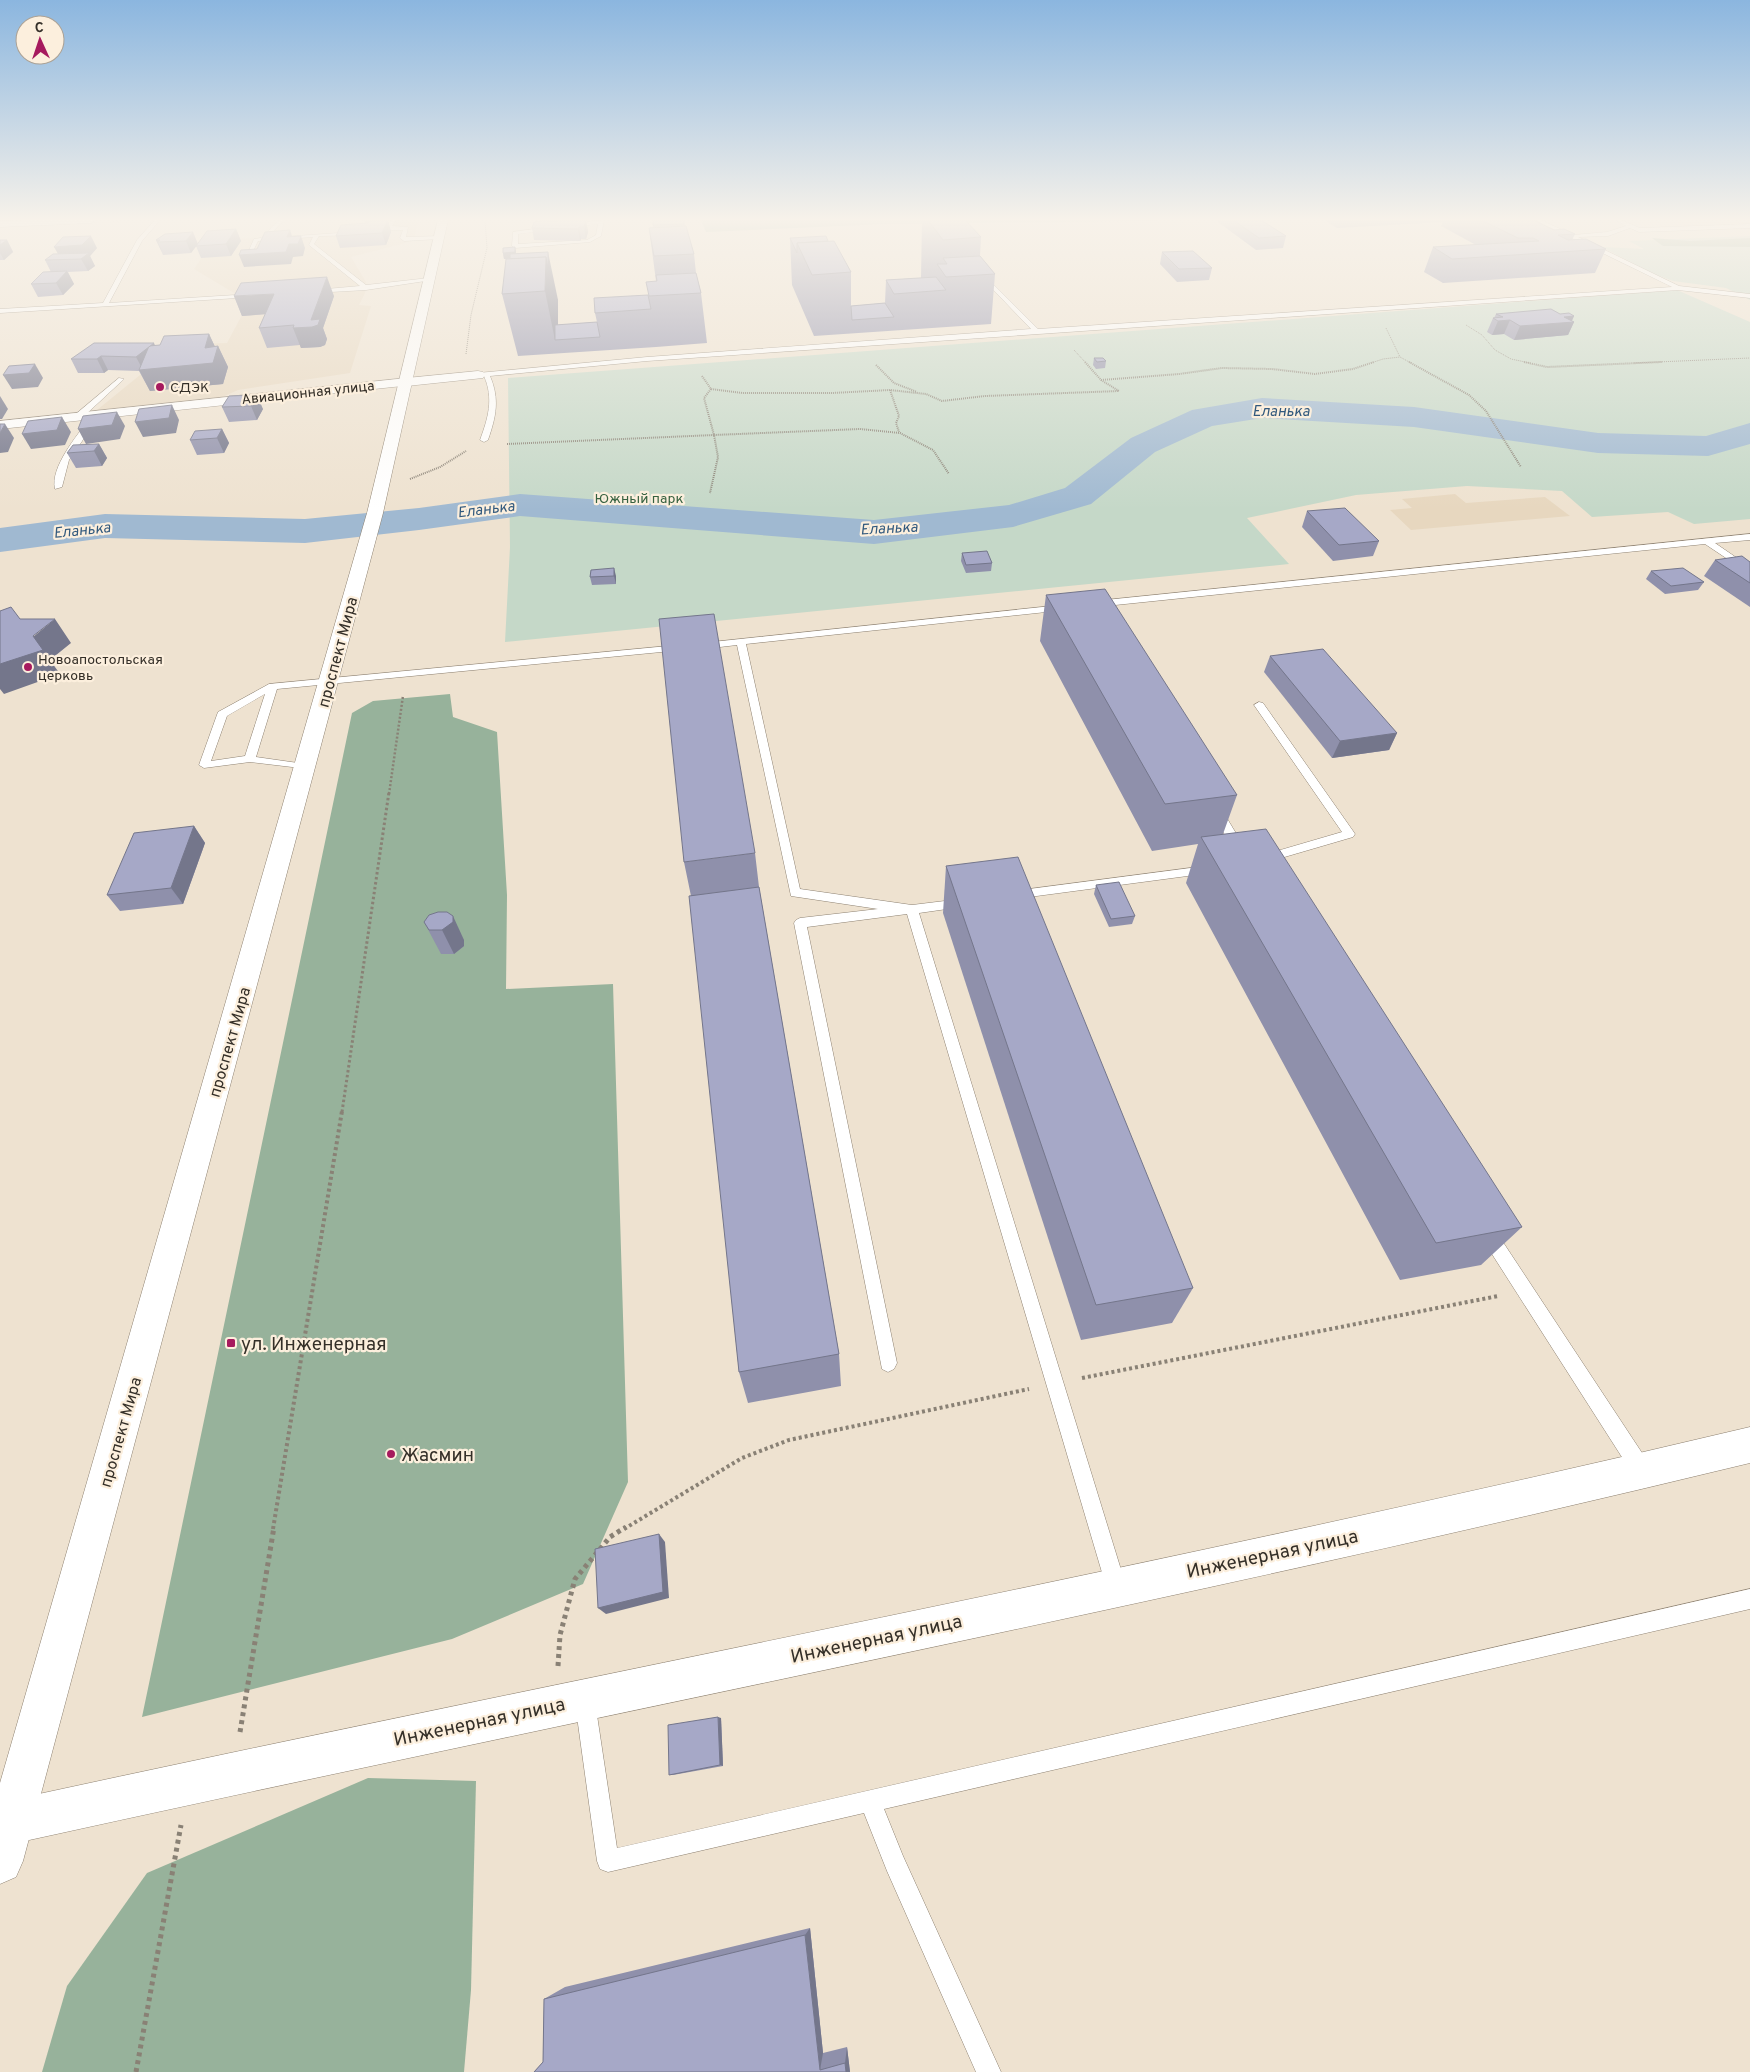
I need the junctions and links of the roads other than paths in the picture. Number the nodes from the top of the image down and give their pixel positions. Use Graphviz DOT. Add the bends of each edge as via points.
graph roads {
  1 [pos="421,317"];
  2 [pos="1022,317"];
  3 [pos="1244,317"];
  4 [pos="1036,331"];
  5 [pos="482,375"];
  6 [pos="121,379"];
  7 [pos="407,382"];
  8 [pos="97,415"];
  9 [pos="79,416"];
  10 [pos="0,425"];
  11 [pos="484,440"];
  12 [pos="58,487"];
  13 [pos="1750,537"];
  14 [pos="1706,541"];
  15 [pos="1750,571"];
  16 [pos="741,642"];
  17 [pos="330,680"];
  18 [pos="273,686"];
  19 [pos="1259,705"];
  20 [pos="250,759"];
  21 [pos="305,767"];
  22 [pos="1208,797"];
  23 [pos="1219,868"];
  24 [pos="1001,897"];
  25 [pos="972,901"];
  26 [pos="912,909"];
  27 [pos="1482,1223"];
  28 [pos="888,1363"];
  29 [pos="1750,1445"];
  30 [pos="1643,1471"];
  31 [pos="1116,1587"];
  32 [pos="1750,1599"];
  33 [pos="571,1702"];
  34 [pos="870,1801"];
  35 [pos="4,1835"];
  36 [pos="989,2072"];
  1 -- 7 [label="main road, проспект Мира"];
  2 -- 4 [label="lane"];
  3 -- 4 [label="lane"];
  4 -- 5 [label="lane" via="647,359"];
  5 -- 7 [label="main road, Авиационная улица"];
  5 -- 11 [label="lane" via="493,388 494,415"];
  6 -- 9 [label="lane"];
  7 -- 8 [label="main road, Авиационная улица"];
  7 -- 17 [label="main road, проспект Мира"];
  8 -- 9 [label="main road, Авиационная улица"];
  8 -- 12 [label="lane" via="67,455"];
  9 -- 10 [label="main road, Авиационная улица"];
  13 -- 14 [label="lane"];
  14 -- 15 [label="lane"];
  14 -- 16 [label="lane"];
  16 -- 17 [label="lane"];
  16 -- 26 [label="lane" via="795,893"];
  17 -- 18 [label="lane"];
  17 -- 21 [label="main road, проспект Мира"];
  18 -- 20 [label="lane"];
  18 -- 20 [label="lane" via="222,714 204,765"];
  19 -- 22 [label="lane" via="1349,834 1248,864"];
  20 -- 21 [label="lane"];
  21 -- 35 [label="main road, проспект Мира"];
  23 -- 24 [label="lane"];
  25 -- 26 [label="lane"];
  26 -- 28 [label="lane" via="800,923"];
  26 -- 31 [label="lane"];
  27 -- 30 [label="lane"];
  29 -- 30 [label="main road, Инженерная улица"];
  30 -- 31 [label="main road, Инженерная улица"];
  31 -- 33 [label="main road, Инженерная улица"];
  32 -- 34 [label="lane"];
  33 -- 34 [label="lane" via="608,1861"];
  33 -- 35 [label="main road, Инженерная улица" via="189,1782"];
  34 -- 36 [label="lane"];
}
